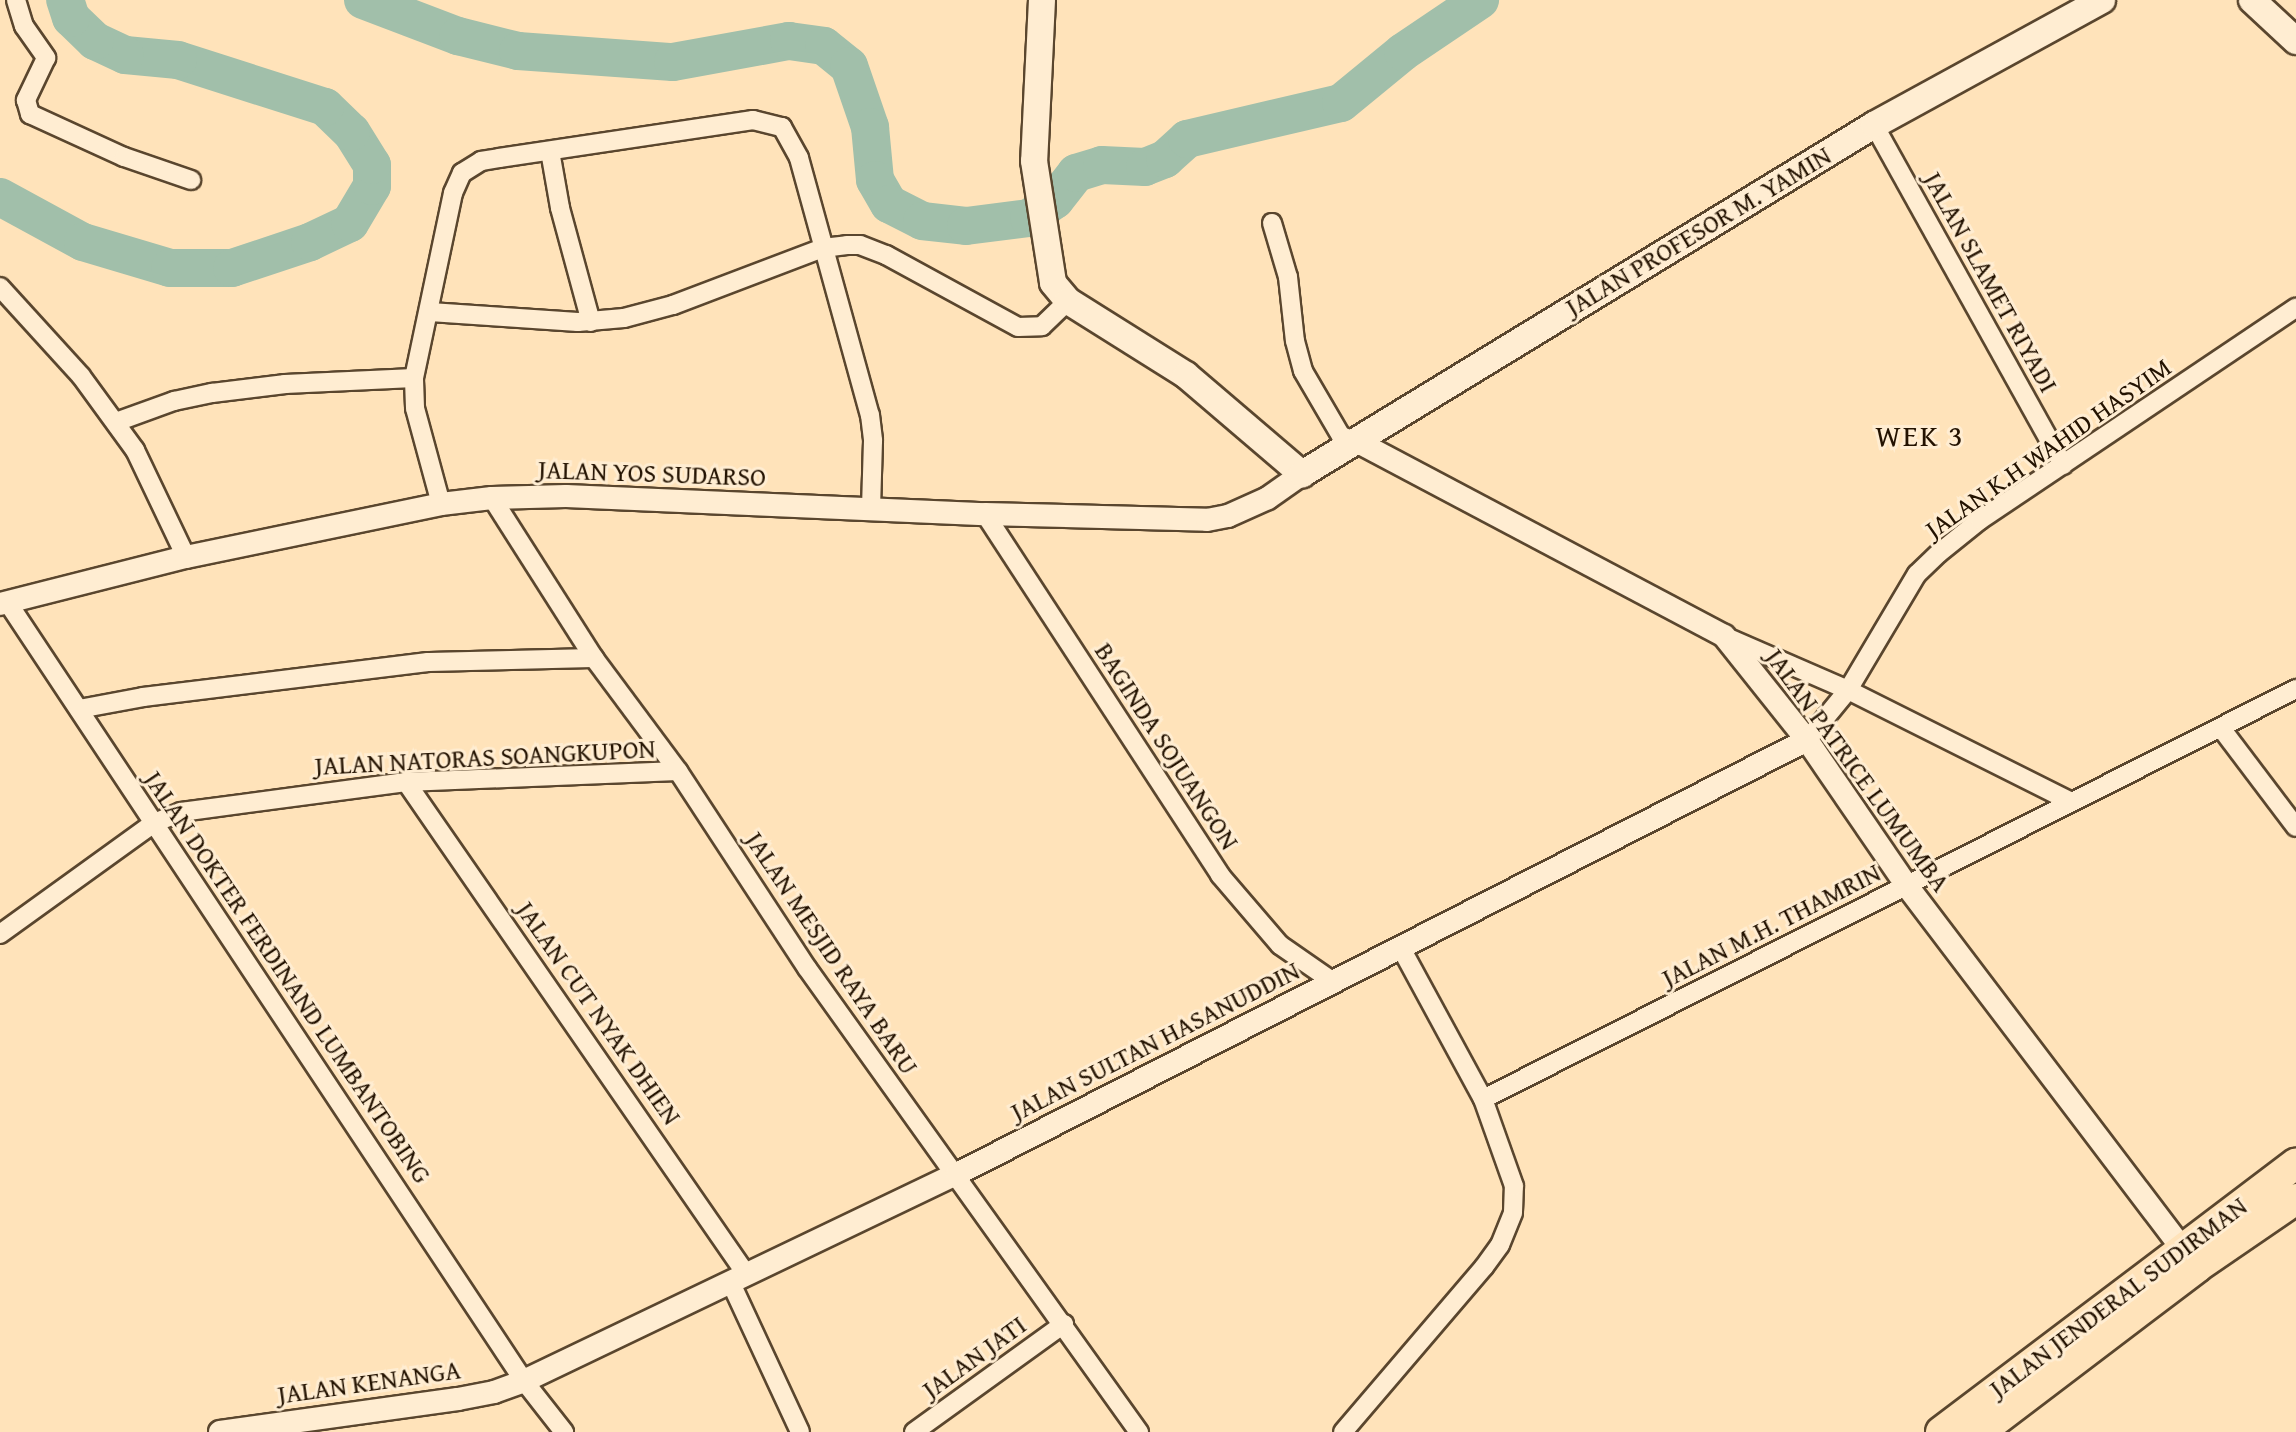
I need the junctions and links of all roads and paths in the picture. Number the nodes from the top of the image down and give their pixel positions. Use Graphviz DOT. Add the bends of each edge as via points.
graph roads {
  1 [pos="16,0"];
  2 [pos="1042,0"];
  3 [pos="2102,0"];
  4 [pos="2252,0"];
  5 [pos="2296,41"];
  6 [pos="1874,125"];
  7 [pos="550,151"];
  8 [pos="191,180"];
  9 [pos="1272,223"];
  10 [pos="823,248"];
  11 [pos="0,287"];
  12 [pos="1068,301"];
  13 [pos="2296,308"];
  14 [pos="430,312"];
  15 [pos="591,322"];
  16 [pos="414,378"];
  17 [pos="116,422"];
  18 [pos="1358,442"];
  19 [pos="2063,465"];
  20 [pos="1302,474"];
  21 [pos="492,498"];
  22 [pos="441,504"];
  23 [pos="871,509"];
  24 [pos="985,514"];
  25 [pos="186,557"];
  26 [pos="4,604"];
  27 [pos="1724,636"];
  28 [pos="594,658"];
  29 [pos="2296,689"];
  30 [pos="1848,690"];
  31 [pos="79,709"];
  32 [pos="2221,728"];
  33 [pos="1807,740"];
  34 [pos="678,771"];
  35 [pos="406,782"];
  36 [pos="2072,802"];
  37 [pos="154,823"];
  38 [pos="2296,827"];
  39 [pos="1907,886"];
  40 [pos="0,934"];
  41 [pos="1401,948"];
  42 [pos="1332,981"];
  43 [pos="1483,1099"];
  44 [pos="2296,1164"];
  45 [pos="957,1174"];
  46 [pos="2296,1199"];
  47 [pos="2189,1257"];
  48 [pos="738,1278"];
  49 [pos="1064,1324"];
  50 [pos="524,1381"];
  51 [pos="250,1429"];
  52 [pos="1945,1431"];
  53 [pos="220,1432"];
  54 [pos="564,1432"];
  55 [pos="800,1432"];
  56 [pos="914,1432"];
  57 [pos="1139,1432"];
  58 [pos="1343,1432"];
  59 [pos="1980,1432"];
  1 -- 8 [label="street" via="24,26 46,58 26,100 30,114 124,157"];
  2 -- 12 [label="main road" via="1034,161 1049,275"];
  3 -- 6 [label="main road, JALAN PROFESOR M. YAMIN"];
  4 -- 5 [label="main road"];
  6 -- 18 [label="main road, JALAN PROFESOR M. YAMIN"];
  6 -- 19 [label="street, JALAN SLAMET RIYADI"];
  7 -- 10 [label="street" via="753,120 776,124 787,132 799,158"];
  7 -- 14 [label="street" via="481,161 462,173 453,193"];
  7 -- 15 [label="street"];
  9 -- 18 [label="street" via="1288,277 1303,371 1341,436"];
  10 -- 12 [label="street" via="872,248 1018,327 1042,326"];
  10 -- 15 [label="street" via="673,305"];
  10 -- 23 [label="street" via="873,430"];
  11 -- 17 [label="street"];
  12 -- 20 [label="main road" via="1186,375"];
  13 -- 19 [label="street, JALAN K.H WAHID HASYIM"];
  14 -- 15 [label="street"];
  14 -- 16 [label="street"];
  16 -- 17 [label="street" via="212,393"];
  16 -- 22 [label="street" via="415,408"];
  17 -- 25 [label="street" via="150,476"];
  18 -- 20 [label="main road, JALAN PROFESOR M. YAMIN"];
  18 -- 27 [label="street, JALAN PATRICE LUMUMBA"];
  19 -- 30 [label="street, JALAN K.H WAHID HASYIM" via="1980,520 1917,574"];
  20 -- 24 [label="street, JALAN YOS SUDARSO" via="1268,498 1207,520"];
  21 -- 22 [label="street, JALAN YOS SUDARSO"];
  21 -- 23 [label="street, JALAN YOS SUDARSO" via="566,496"];
  21 -- 28 [label="street, JALAN MESJID RAYA BARU"];
  22 -- 25 [label="street, JALAN YOS SUDARSO"];
  23 -- 24 [label="street, JALAN YOS SUDARSO"];
  24 -- 42 [label="street, BAGINDA SOJUANGON" via="1220,875 1280,945"];
  25 -- 26 [label="street, JALAN YOS SUDARSO"];
  26 -- 31 [label="street, JALAN DOKTER FERDINAND LUMBANTOBING"];
  27 -- 30 [label="street"];
  27 -- 33 [label="street, JALAN PATRICE LUMUMBA"];
  28 -- 31 [label="street" via="428,662"];
  28 -- 34 [label="street, JALAN MESJID RAYA BARU"];
  29 -- 32 [label="street, JALAN M.H. THAMRIN"];
  30 -- 33 [label="street, JALAN K.H WAHID HASYIM"];
  30 -- 36 [label="street"];
  31 -- 37 [label="street, JALAN DOKTER FERDINAND LUMBANTOBING"];
  32 -- 36 [label="street, JALAN M.H. THAMRIN"];
  32 -- 38 [label="street"];
  33 -- 39 [label="street, JALAN PATRICE LUMUMBA"];
  33 -- 41 [label="street, JALAN SULTAN HASANUDDIN"];
  34 -- 35 [label="street, JALAN NATORAS SOANGKUPON"];
  34 -- 45 [label="street, JALAN MESJID RAYA BARU" via="807,968"];
  35 -- 37 [label="street, JALAN NATORAS SOANGKUPON" via="189,810"];
  35 -- 48 [label="street, JALAN CUT NYAK DHIEN"];
  36 -- 39 [label="street, JALAN M.H. THAMRIN"];
  37 -- 40 [label="street, JALAN NATORAS SOANGKUPON"];
  37 -- 50 [label="street, JALAN DOKTER FERDINAND LUMBANTOBING"];
  39 -- 43 [label="street, JALAN M.H. THAMRIN"];
  39 -- 47 [label="street, JALAN PATRICE LUMUMBA"];
  41 -- 42 [label="street, JALAN SULTAN HASANUDDIN"];
  41 -- 43 [label="street"];
  42 -- 45 [label="street, JALAN SULTAN HASANUDDIN"];
  43 -- 58 [label="street" via="1514,1186 1507,1229 1484,1267"];
  44 -- 47 [label="highway, JALAN JENDERAL SUDIRMAN"];
  45 -- 48 [label="street, JALAN SULTAN HASANUDDIN"];
  45 -- 49 [label="street, JALAN MESJID RAYA BARU"];
  46 -- 47 [label="highway, JALAN JENDERAL SUDIRMAN"];
  47 -- 52 [label="highway, JALAN JENDERAL SUDIRMAN"];
  47 -- 59 [label="highway, JALAN JENDERAL SUDIRMAN"];
  48 -- 50 [label="street, JALAN SULTAN HASANUDDIN"];
  48 -- 55 [label="street, JALAN CUT NYAK DHIEN"];
  49 -- 56 [label="street, JALAN JATI"];
  49 -- 57 [label="street, JALAN MESJID RAYA BARU"];
  50 -- 51 [label="street, JALAN KENANGA" via="458,1399"];
  50 -- 54 [label="street, JALAN DOKTER FERDINAND LUMBANTOBING"];
  51 -- 53 [label="street, JALAN KENANGA"];
}
